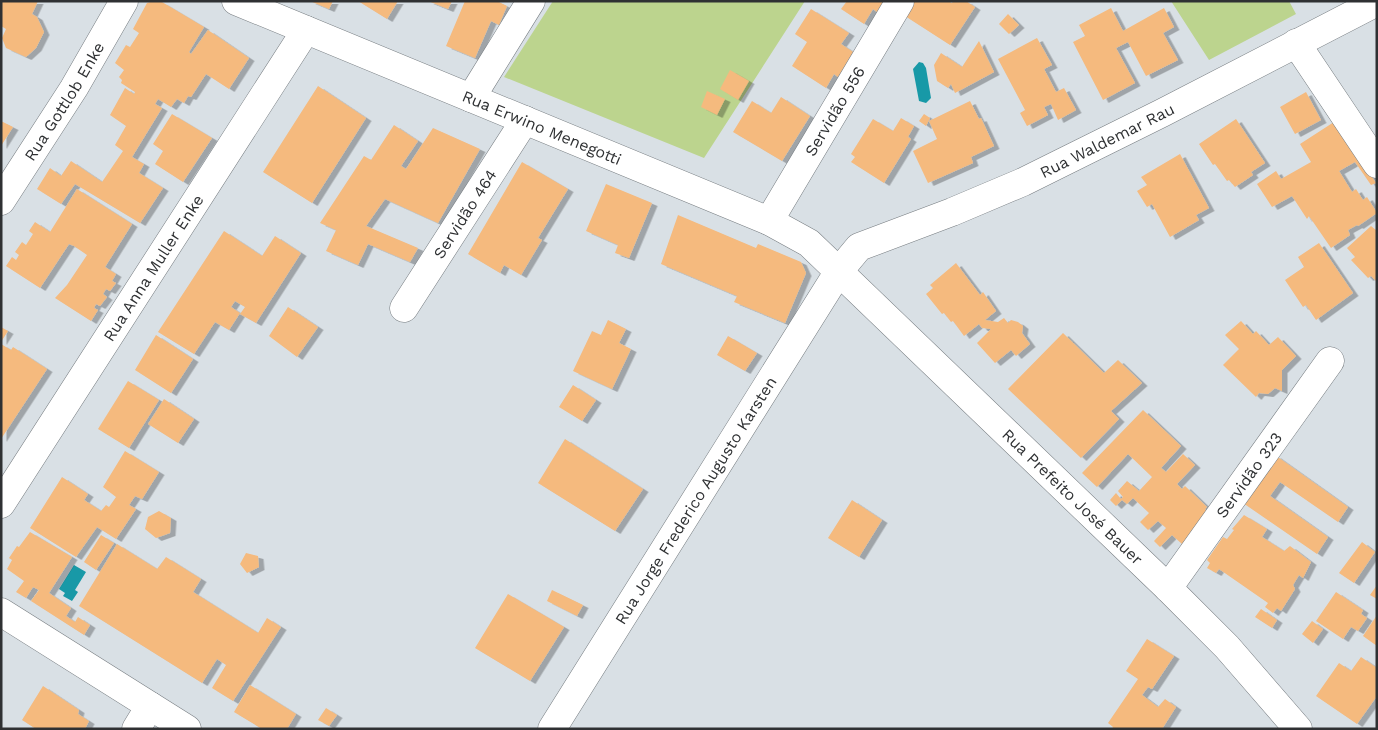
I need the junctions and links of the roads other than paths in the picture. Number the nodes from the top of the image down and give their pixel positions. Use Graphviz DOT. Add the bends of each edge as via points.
graph roads {
  1 [pos="124,1"];
  2 [pos="236,1"];
  3 [pos="531,1"];
  4 [pos="900,1"];
  5 [pos="1377,2"];
  6 [pos="306,30"];
  7 [pos="1296,44"];
  8 [pos="471,98"];
  9 [pos="525,120"];
  10 [pos="1377,164"];
  11 [pos="1,201"];
  12 [pos="769,220"];
  13 [pos="838,271"];
  14 [pos="404,308"];
  15 [pos="1330,361"];
  16 [pos="1,504"];
  17 [pos="1168,588"];
  18 [pos="1,612"];
  19 [pos="150,706"];
  20 [pos="136,729"];
  21 [pos="187,729"];
  22 [pos="552,729"];
  23 [pos="1298,729"];
  1 -- 11 [label="street, Rua Gottlob Enke" via="74,88"];
  2 -- 6 [label="street, Rua Erwino Menegotti"];
  3 -- 8 [label="street"];
  4 -- 12 [label="street, Servidão 556"];
  5 -- 7 [label="street, Rua Waldemar Rau"];
  6 -- 8 [label="street, Rua Erwino Menegotti"];
  6 -- 16 [label="street, Rua Anna Muller Enke"];
  7 -- 10 [label="street"];
  7 -- 13 [label="street, Rua Waldemar Rau" via="1023,182 860,247"];
  8 -- 9 [label="street, Rua Erwino Menegotti"];
  9 -- 12 [label="street, Rua Erwino Menegotti"];
  9 -- 14 [label="street, Servidão 464"];
  12 -- 13 [label="street, Rua Erwino Menegotti" via="809,243"];
  13 -- 17 [label="street, Rua Prefeito José Bauer"];
  13 -- 22 [label="street, Rua Jorge Frederico Augusto Karsten"];
  15 -- 17 [label="street, Servidão 323"];
  17 -- 23 [label="street, Rua Prefeito José Bauer" via="1227,647"];
  18 -- 19 [label="street"];
  19 -- 20 [label="street"];
  19 -- 21 [label="street"];
}
